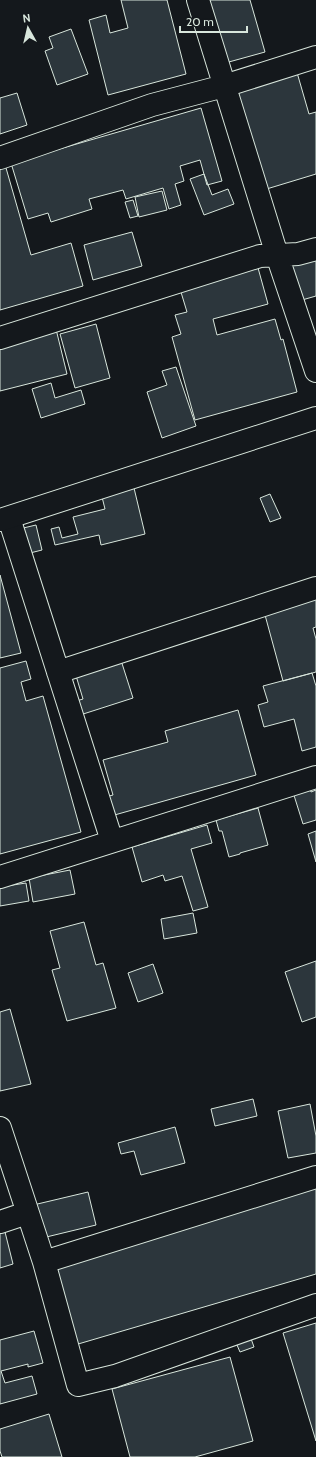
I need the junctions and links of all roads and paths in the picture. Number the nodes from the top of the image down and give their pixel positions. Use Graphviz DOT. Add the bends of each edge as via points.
graph roads {
  1 [pos="198,0"];
  2 [pos="316,56"];
  3 [pos="224,86"];
  4 [pos="0,158"];
  5 [pos="316,249"];
  6 [pos="277,255"];
  7 [pos="0,338"];
  8 [pos="316,371"];
  9 [pos="316,418"];
  10 [pos="4,519"];
  11 [pos="316,588"];
  12 [pos="58,672"];
  13 [pos="316,777"];
  14 [pos="112,841"];
  15 [pos="0,877"];
  16 [pos="0,1128"];
  17 [pos="316,1177"];
  18 [pos="28,1213"];
  19 [pos="0,1222"];
  20 [pos="44,1262"];
  21 [pos="316,1305"];
  1 -- 3 [label="street"];
  2 -- 3 [label="street"];
  3 -- 4 [label="street" via="152,105"];
  3 -- 6 [label="street"];
  5 -- 6 [label="street" via="298,254"];
  6 -- 7 [label="street" via="260,256"];
  6 -- 8 [label="street"];
  9 -- 10 [label="street"];
  10 -- 12 [label="street"];
  11 -- 12 [label="street"];
  12 -- 14 [label="street"];
  13 -- 14 [label="street"];
  14 -- 15 [label="street"];
  16 -- 18 [label="street"];
  17 -- 20 [label="street"];
  18 -- 19 [label="street"];
  18 -- 20 [label="street"];
  20 -- 21 [label="street" via="78,1385 115,1376"];
}
